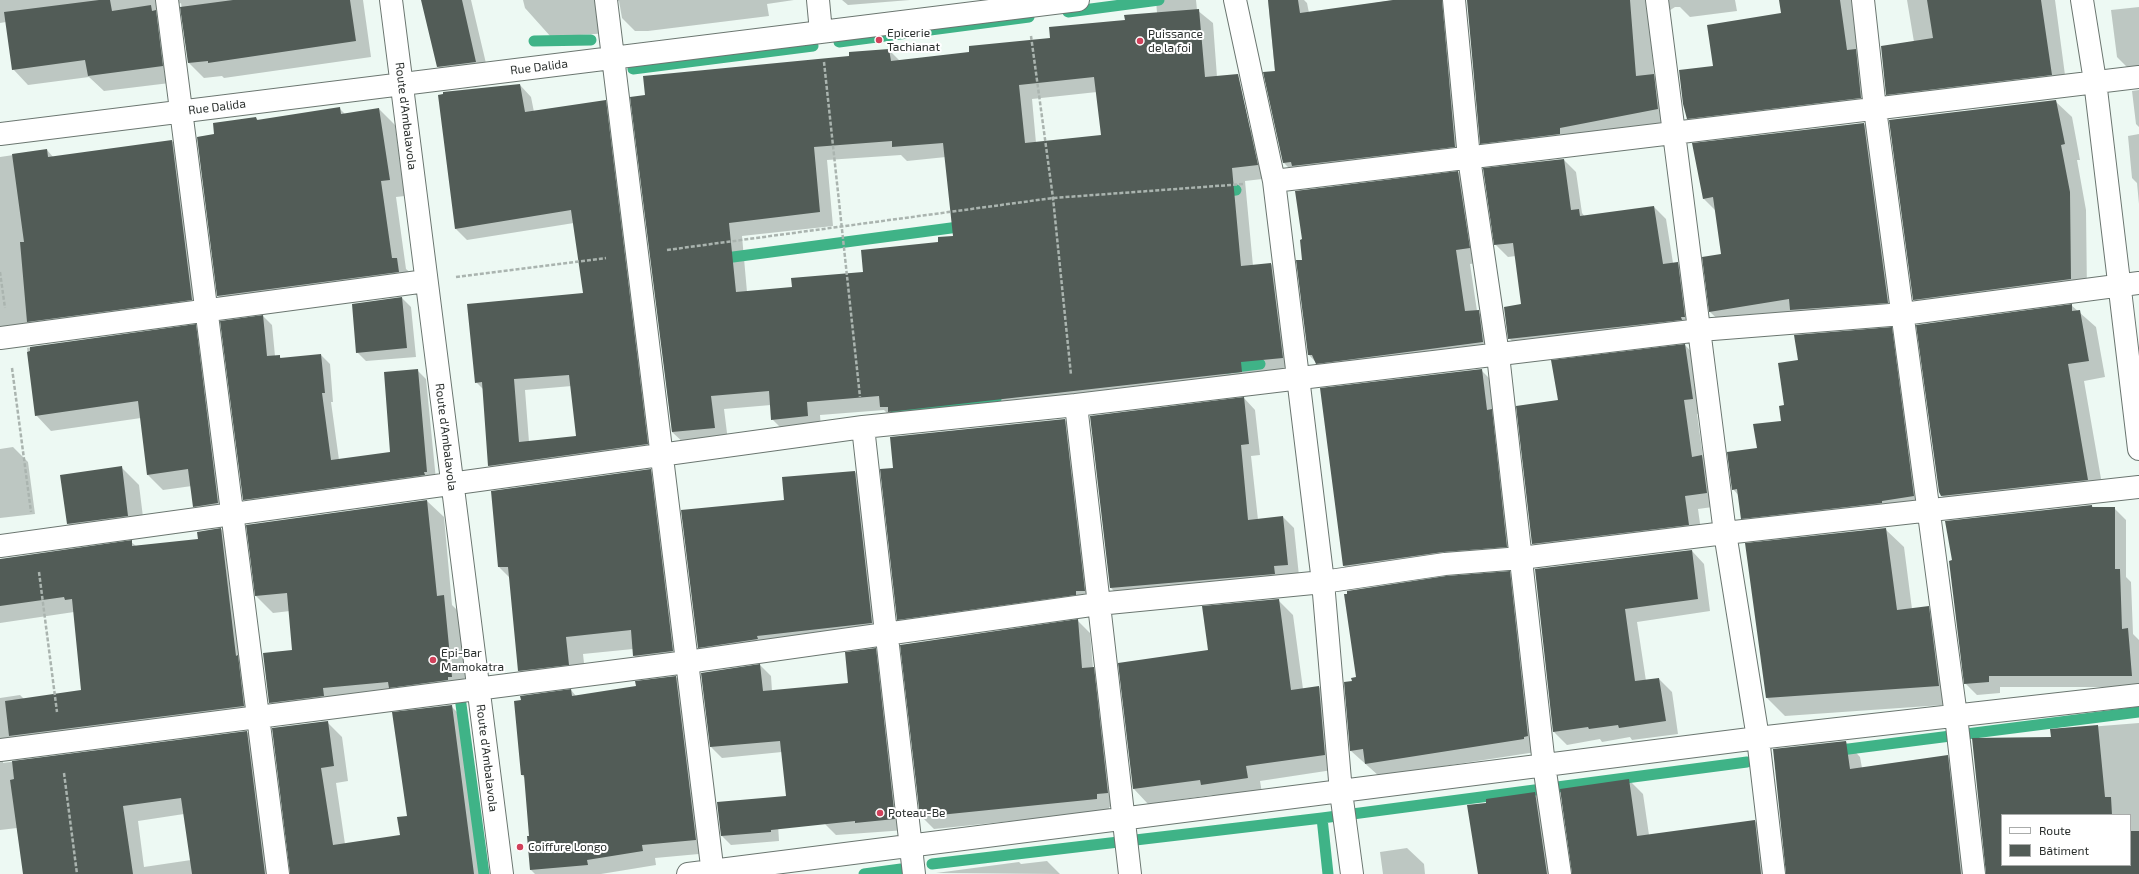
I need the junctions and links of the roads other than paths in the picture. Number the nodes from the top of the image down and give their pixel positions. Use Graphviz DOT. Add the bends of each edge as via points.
graph roads {
  1 [pos="167,0"];
  2 [pos="391,0"];
  3 [pos="606,0"];
  4 [pos="818,0"];
  5 [pos="1078,0"];
  6 [pos="1235,0"];
  7 [pos="1454,0"];
  8 [pos="1657,0"];
  9 [pos="1863,0"];
  10 [pos="2082,0"];
  11 [pos="1027,3"];
  12 [pos="821,32"];
  13 [pos="614,58"];
  14 [pos="2139,77"];
  15 [pos="2095,81"];
  16 [pos="402,84"];
  17 [pos="1874,109"];
  18 [pos="181,111"];
  19 [pos="0,134"];
  20 [pos="1673,134"];
  21 [pos="1470,158"];
  22 [pos="1274,181"];
  23 [pos="426,281"];
  24 [pos="2129,284"];
  25 [pos="206,310"];
  26 [pos="1903,314"];
  27 [pos="1700,330"];
  28 [pos="0,338"];
  29 [pos="1498,355"];
  30 [pos="1297,377"];
  31 [pos="1076,405"];
  32 [pos="863,428"];
  33 [pos="2139,449"];
  34 [pos="662,455"];
  35 [pos="452,483"];
  36 [pos="2139,487"];
  37 [pos="1929,512"];
  38 [pos="232,514"];
  39 [pos="1725,533"];
  40 [pos="0,546"];
  41 [pos="1521,558"];
  42 [pos="1323,582"];
  43 [pos="1098,604"];
  44 [pos="887,640"];
  45 [pos="687,662"];
  46 [pos="478,689"];
  47 [pos="2139,695"];
  48 [pos="1956,716"];
  49 [pos="258,717"];
  50 [pos="1758,738"];
  51 [pos="0,750"];
  52 [pos="1544,765"];
  53 [pos="1341,792"];
  54 [pos="1122,819"];
  55 [pos="910,845"];
  56 [pos="713,873"];
  57 [pos="278,874"];
  58 [pos="502,874"];
  59 [pos="688,874"];
  60 [pos="914,874"];
  61 [pos="1130,874"];
  62 [pos="1352,874"];
  63 [pos="1560,874"];
  64 [pos="1774,874"];
  65 [pos="1974,874"];
  1 -- 18 [label="street"];
  2 -- 16 [label="street, Route d'Ambalavola"];
  3 -- 13 [label="street"];
  4 -- 12 [label="street"];
  5 -- 11 [label="street, Rue Dalida"];
  6 -- 22 [label="street"];
  7 -- 21 [label="street"];
  8 -- 20 [label="street"];
  9 -- 17 [label="street"];
  10 -- 15 [label="street"];
  11 -- 12 [label="street, Rue Dalida"];
  12 -- 13 [label="street, Rue Dalida"];
  13 -- 16 [label="street, Rue Dalida"];
  13 -- 34 [label="street"];
  14 -- 15 [label="street"];
  15 -- 17 [label="street"];
  15 -- 24 [label="street"];
  16 -- 18 [label="street, Rue Dalida"];
  16 -- 23 [label="street, Route d'Ambalavola"];
  17 -- 20 [label="street"];
  17 -- 26 [label="street"];
  18 -- 19 [label="street, Rue Dalida"];
  18 -- 25 [label="street"];
  20 -- 21 [label="street"];
  20 -- 27 [label="street"];
  21 -- 22 [label="street"];
  21 -- 29 [label="street"];
  22 -- 30 [label="street"];
  23 -- 25 [label="street"];
  23 -- 35 [label="street, Route d'Ambalavola"];
  24 -- 26 [label="street"];
  24 -- 33 [label="street"];
  25 -- 28 [label="street"];
  25 -- 38 [label="street"];
  26 -- 27 [label="street"];
  26 -- 37 [label="street"];
  27 -- 29 [label="street"];
  27 -- 39 [label="street"];
  29 -- 30 [label="street"];
  29 -- 41 [label="street"];
  30 -- 31 [label="street"];
  30 -- 42 [label="street"];
  31 -- 32 [label="street"];
  31 -- 43 [label="street"];
  32 -- 34 [label="street"];
  32 -- 44 [label="street"];
  34 -- 35 [label="street"];
  34 -- 45 [label="street"];
  35 -- 38 [label="street"];
  35 -- 46 [label="street, Route d'Ambalavola"];
  36 -- 37 [label="street"];
  37 -- 39 [label="street"];
  37 -- 48 [label="street"];
  38 -- 40 [label="street"];
  38 -- 49 [label="street"];
  39 -- 41 [label="street"];
  39 -- 50 [label="street"];
  41 -- 42 [label="street" via="1445,564"];
  41 -- 52 [label="street"];
  42 -- 43 [label="street"];
  42 -- 53 [label="street"];
  43 -- 44 [label="street"];
  43 -- 54 [label="street"];
  44 -- 45 [label="street"];
  44 -- 55 [label="street"];
  45 -- 46 [label="street"];
  45 -- 56 [label="street"];
  46 -- 49 [label="street"];
  46 -- 58 [label="street, Route d'Ambalavola"];
  47 -- 48 [label="street"];
  48 -- 50 [label="street"];
  48 -- 65 [label="street"];
  49 -- 51 [label="street"];
  49 -- 57 [label="street"];
  50 -- 52 [label="street"];
  50 -- 64 [label="street"];
  52 -- 53 [label="street"];
  52 -- 63 [label="street"];
  53 -- 54 [label="street"];
  53 -- 62 [label="street"];
  54 -- 55 [label="street"];
  54 -- 61 [label="street"];
  55 -- 56 [label="street"];
  55 -- 60 [label="street"];
  56 -- 59 [label="street"];
}
